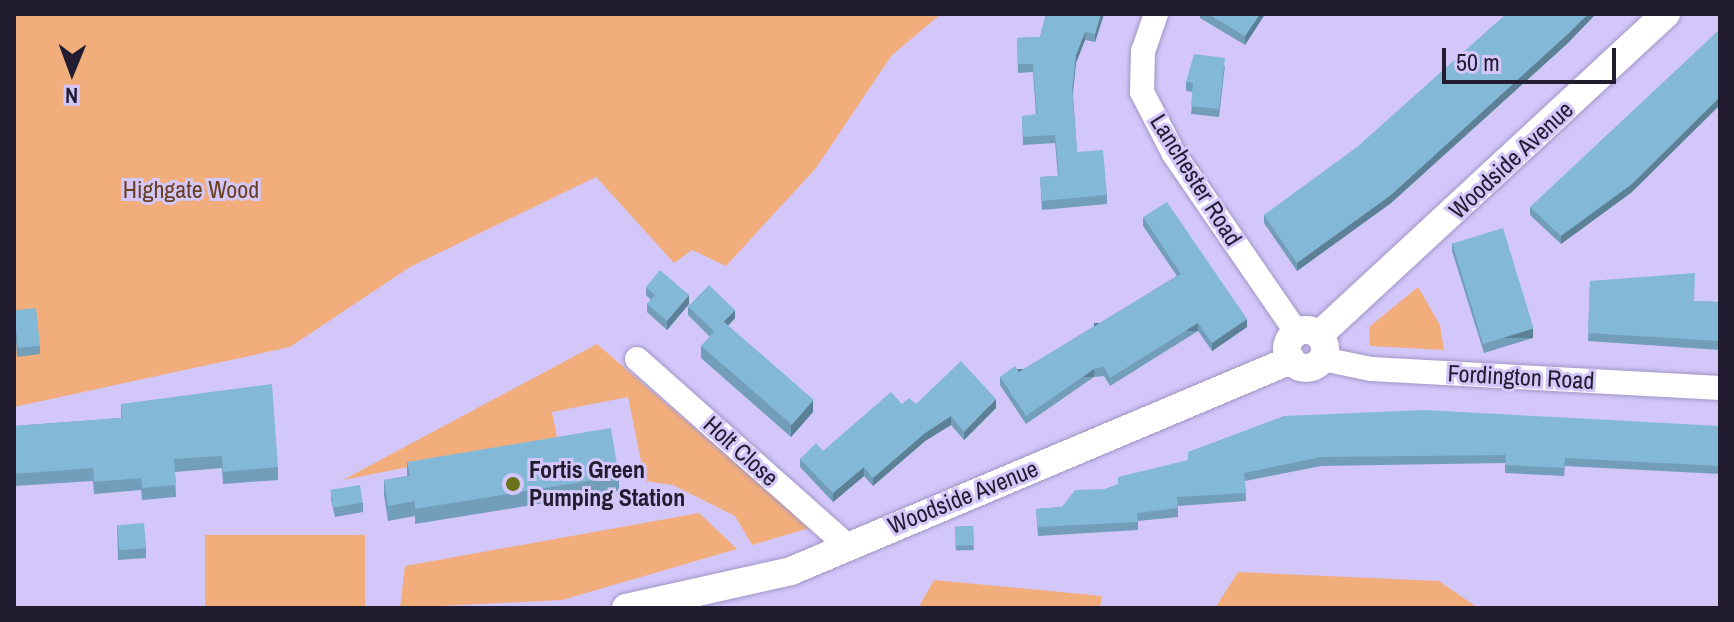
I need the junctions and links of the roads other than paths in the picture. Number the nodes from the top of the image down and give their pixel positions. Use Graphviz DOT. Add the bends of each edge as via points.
graph roads {
  1 [pos="1156,14"];
  2 [pos="1666,14"];
  3 [pos="1307,347"];
  4 [pos="637,359"];
  5 [pos="1720,388"];
  6 [pos="844,543"];
  7 [pos="626,608"];
  1 -- 3 [label="street, Lanchester Road" via="1143,51 1142,92 1174,154"];
  2 -- 3 [label="street, Woodside Avenue"];
  3 -- 5 [label="street, Fordington Road" via="1371,369"];
  3 -- 6 [label="street, Woodside Avenue"];
  4 -- 6 [label="street, Holt Close"];
  6 -- 7 [label="street, Woodside Avenue" via="761,581"];
}
